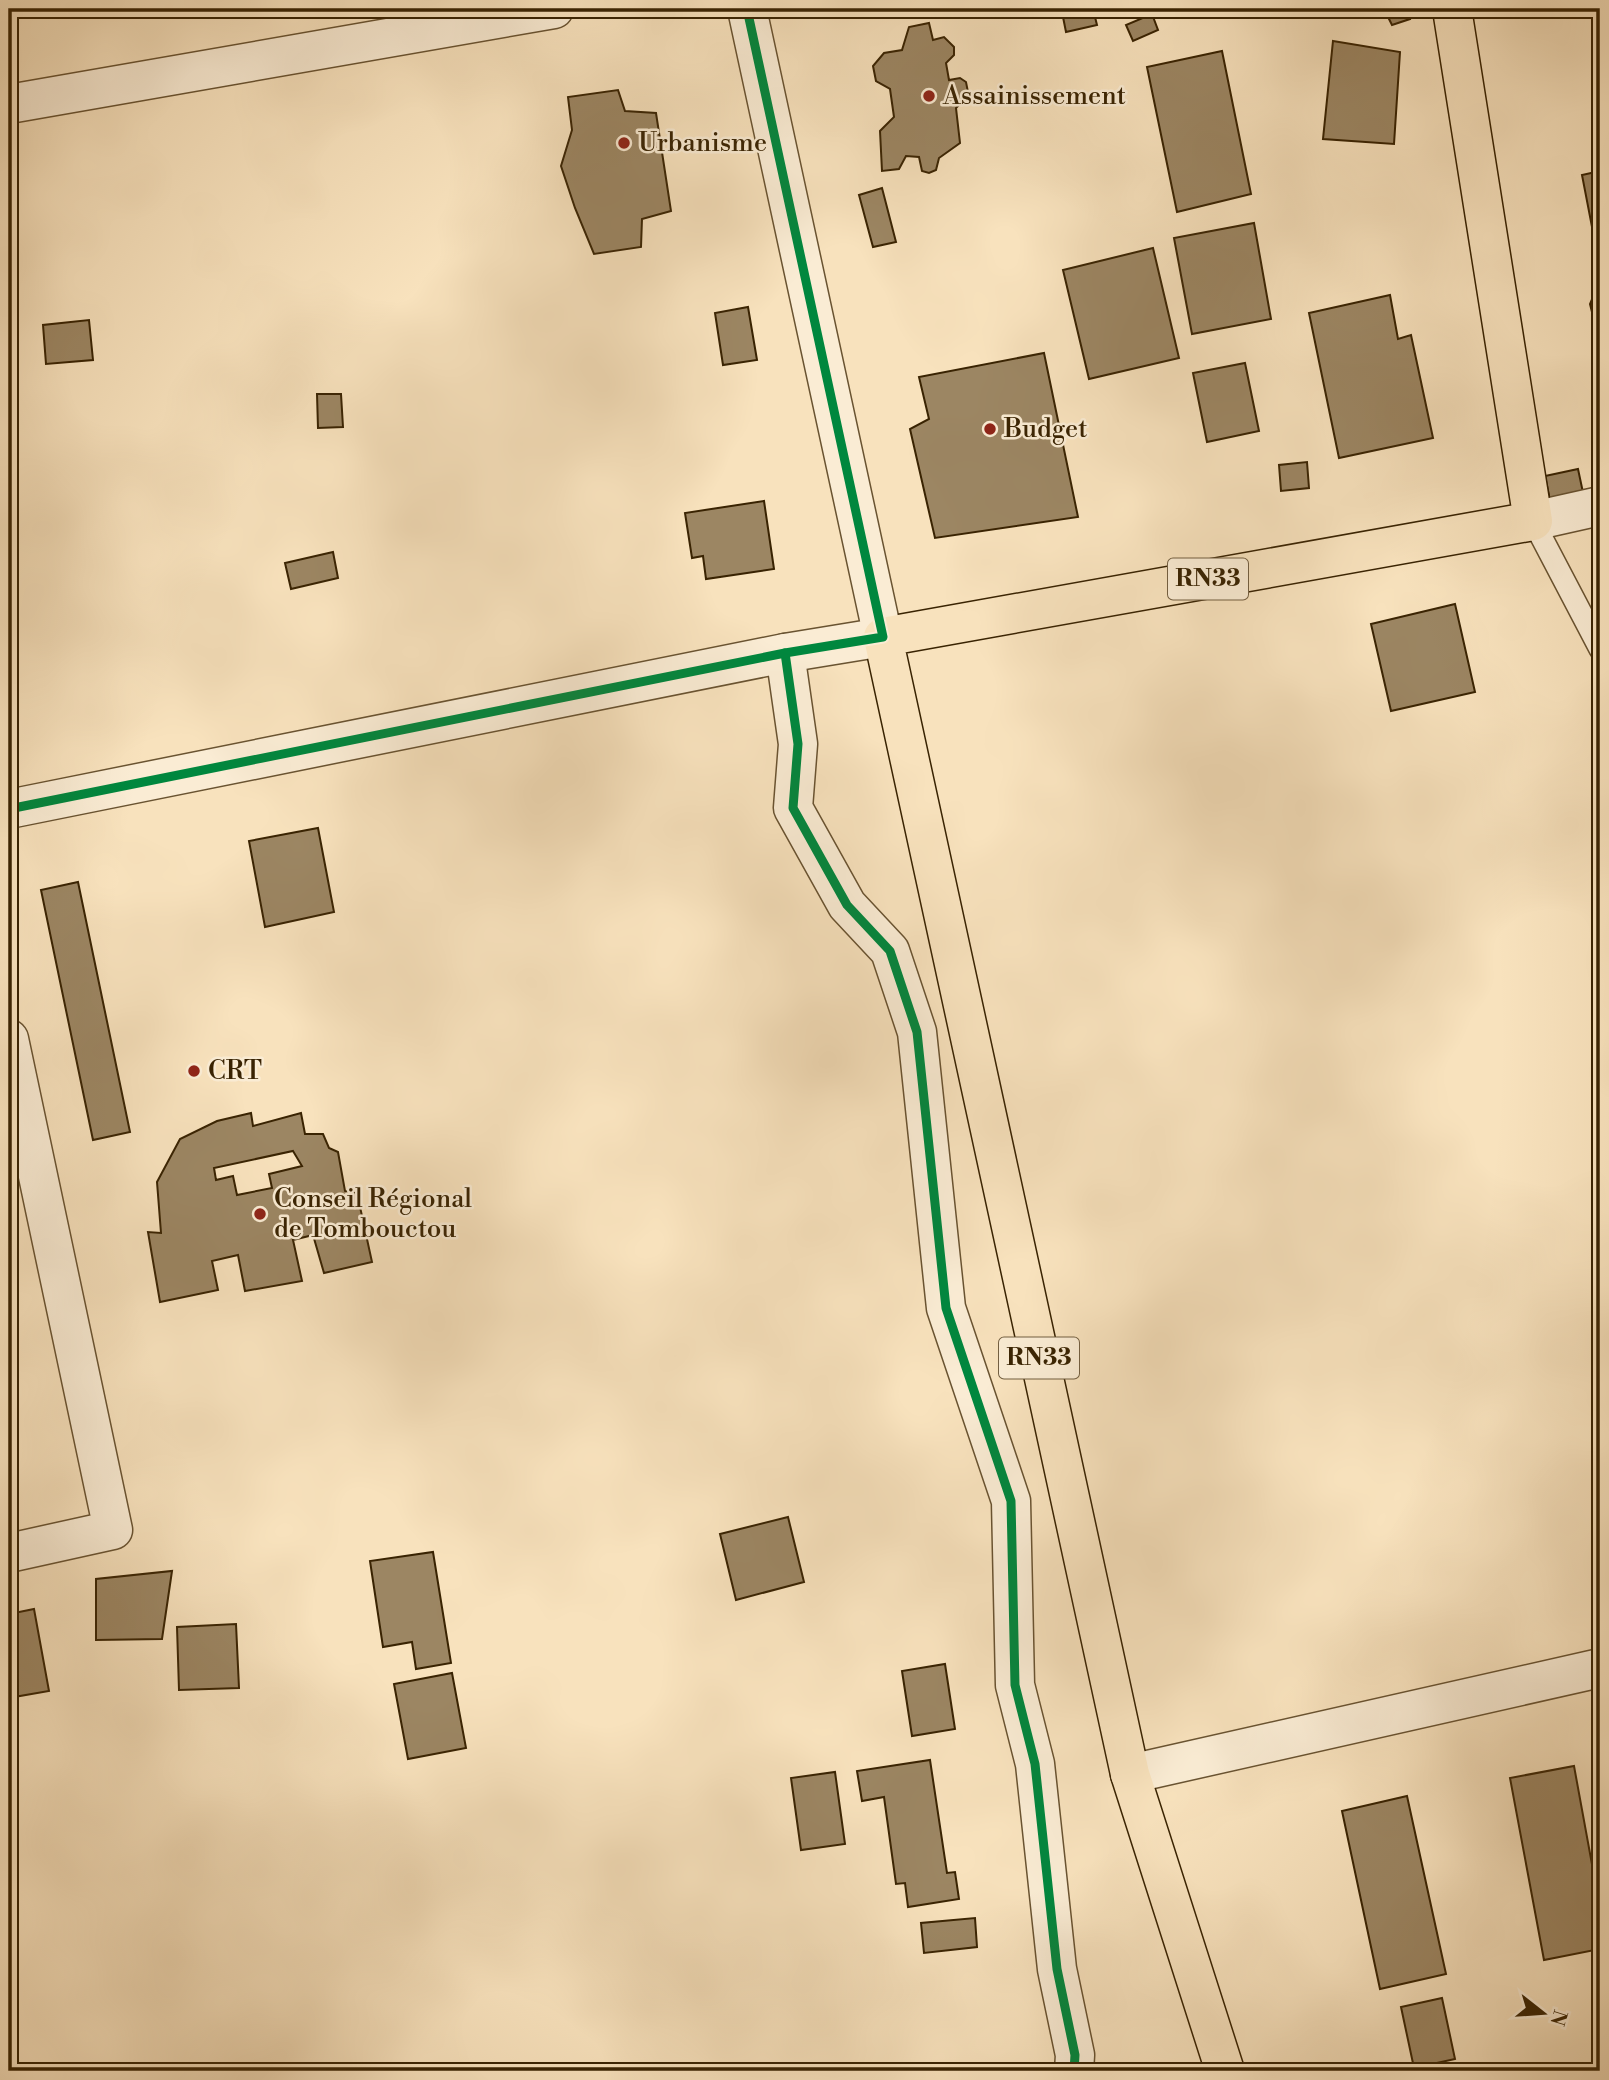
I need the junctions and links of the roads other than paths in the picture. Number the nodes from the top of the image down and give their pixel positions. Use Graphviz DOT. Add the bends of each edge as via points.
graph roads {
  1 [pos="554,9"];
  2 [pos="747,9"];
  3 [pos="1452,9"];
  4 [pos="9,103"];
  5 [pos="1600,506"];
  6 [pos="1533,521"];
  7 [pos="883,637"];
  8 [pos="1600,649"];
  9 [pos="785,653"];
  10 [pos="9,809"];
  11 [pos="9,1039"];
  12 [pos="9,1553"];
  13 [pos="1600,1668"];
  14 [pos="1130,1774"];
  15 [pos="1074,2071"];
  16 [pos="1225,2071"];
  1 -- 4 [label="street"];
  2 -- 7 [label="street"];
  3 -- 6 [label="main road"];
  5 -- 6 [label="street"];
  6 -- 7 [label="main road, RN33"];
  6 -- 8 [label="lane"];
  7 -- 9 [label="street"];
  7 -- 14 [label="main road, RN33"];
  9 -- 10 [label="street"];
  9 -- 15 [label="street" via="798,744 793,808 847,905 890,951 918,1032 946,1308 1012,1502 1015,1685 1035,1764"];
  11 -- 12 [label="street" via="113,1531"];
  13 -- 14 [label="street"];
  14 -- 16 [label="main road, RN33"];
}
